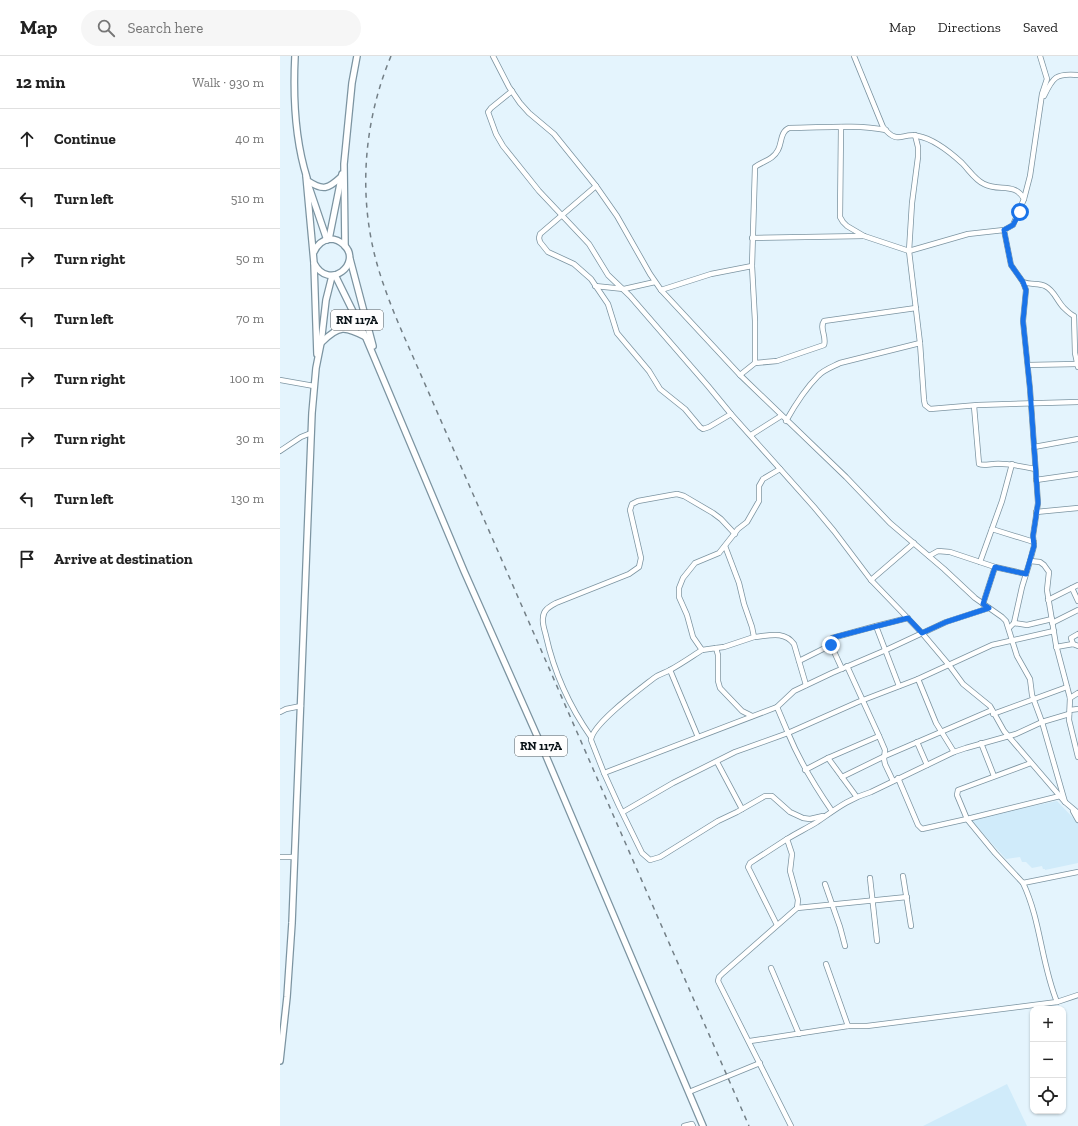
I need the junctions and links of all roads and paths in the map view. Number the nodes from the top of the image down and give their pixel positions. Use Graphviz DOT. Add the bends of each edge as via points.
graph roads {
  1 [pos="295,56"];
  2 [pos="356,56"];
  3 [pos="493,56"];
  4 [pos="854,56"];
  5 [pos="1040,56"];
  6 [pos="1078,75"];
  7 [pos="512,91"];
  8 [pos="1042,100"];
  9 [pos="841,127"];
  10 [pos="886,130"];
  11 [pos="915,135"];
  12 [pos="344,164"];
  13 [pos="341,177"];
  14 [pos="307,179"];
  15 [pos="596,186"];
  16 [pos="1024,199"];
  17 [pos="562,215"];
  18 [pos="1004,230"];
  19 [pos="864,236"];
  20 [pos="752,238"];
  21 [pos="328,239"];
  22 [pos="345,246"];
  23 [pos="909,251"];
  24 [pos="314,252"];
  25 [pos="349,258"];
  26 [pos="314,263"];
  27 [pos="752,266"];
  28 [pos="333,275"];
  29 [pos="655,282"];
  30 [pos="1023,282"];
  31 [pos="595,286"];
  32 [pos="624,289"];
  33 [pos="661,290"];
  34 [pos="916,308"];
  35 [pos="1076,317"];
  36 [pos="366,338"];
  37 [pos="321,343"];
  38 [pos="920,343"];
  39 [pos="317,360"];
  40 [pos="755,363"];
  41 [pos="1028,365"];
  42 [pos="378,366"];
  43 [pos="1078,366"];
  44 [pos="740,375"];
  45 [pos="280,380"];
  46 [pos="314,386"];
  47 [pos="1078,402"];
  48 [pos="1032,403"];
  49 [pos="974,406"];
  50 [pos="730,414"];
  51 [pos="781,416"];
  52 [pos="786,421"];
  53 [pos="311,434"];
  54 [pos="751,435"];
  55 [pos="1078,439"];
  56 [pos="1034,447"];
  57 [pos="280,451"];
  58 [pos="1012,464"];
  59 [pos="780,469"];
  60 [pos="1035,469"];
  61 [pos="1078,474"];
  62 [pos="1036,480"];
  63 [pos="1078,508"];
  64 [pos="1036,512"];
  65 [pos="992,529"];
  66 [pos="735,534"];
  67 [pos="1034,542"];
  68 [pos="914,543"];
  69 [pos="725,546"];
  70 [pos="929,556"];
  71 [pos="1030,561"];
  72 [pos="980,562"];
  73 [pos="995,567"];
  74 [pos="1026,574"];
  75 [pos="871,580"];
  76 [pos="1078,585"];
  77 [pos="1072,588"];
  78 [pos="1048,600"];
  79 [pos="1078,601"];
  80 [pos="983,604"];
  81 [pos="989,608"];
  82 [pos="1078,610"];
  83 [pos="908,618"];
  84 [pos="1052,621"];
  85 [pos="1014,623"];
  86 [pos="876,626"];
  87 [pos="1009,628"];
  88 [pos="1054,631"];
  89 [pos="922,633"];
  90 [pos="1078,634"];
  91 [pos="754,638"];
  92 [pos="1012,640"];
  93 [pos="1073,644"];
  94 [pos="831,645"];
  95 [pos="1078,646"];
  96 [pos="1056,647"];
  97 [pos="716,648"];
  98 [pos="702,650"];
  99 [pos="886,650"];
  100 [pos="799,661"];
  101 [pos="949,665"];
  102 [pos="848,666"];
  103 [pos="842,669"];
  104 [pos="670,670"];
  105 [pos="918,679"];
  106 [pos="806,685"];
  107 [pos="899,686"];
  108 [pos="1067,687"];
  109 [pos="1078,693"];
  110 [pos="1033,698"];
  111 [pos="1070,698"];
  112 [pos="863,700"];
  113 [pos="301,706"];
  114 [pos="777,707"];
  115 [pos="1078,708"];
  116 [pos="280,712"];
  117 [pos="993,712"];
  118 [pos="1069,712"];
  119 [pos="752,716"];
  120 [pos="1042,722"];
  121 [pos="942,732"];
  122 [pos="788,733"];
  123 [pos="879,736"];
  124 [pos="1008,736"];
  125 [pos="591,737"];
  126 [pos="698,737"];
  127 [pos="917,742"];
  128 [pos="981,743"];
  129 [pos="954,752"];
  130 [pos="885,756"];
  131 [pos="1078,757"];
  132 [pos="828,758"];
  133 [pos="717,762"];
  134 [pos="1031,763"];
  135 [pos="927,765"];
  136 [pos="805,770"];
  137 [pos="604,773"];
  138 [pos="842,776"];
  139 [pos="994,776"];
  140 [pos="895,779"];
  141 [pos="856,796"];
  142 [pos="1060,796"];
  143 [pos="1065,802"];
  144 [pos="742,809"];
  145 [pos="1072,809"];
  146 [pos="832,811"];
  147 [pos="623,812"];
  148 [pos="1078,813"];
  149 [pos="825,815"];
  150 [pos="967,819"];
  151 [pos="1078,820"];
  152 [pos="787,839"];
  153 [pos="280,857"];
  154 [pos="294,857"];
  155 [pos="1078,872"];
  156 [pos="902,876"];
  157 [pos="870,878"];
  158 [pos="1023,883"];
  159 [pos="825,884"];
  160 [pos="907,896"];
  161 [pos="872,900"];
  162 [pos="832,904"];
  163 [pos="797,908"];
  164 [pos="777,925"];
  165 [pos="911,926"];
  166 [pos="877,940"];
  167 [pos="845,946"];
  168 [pos="826,964"];
  169 [pos="772,968"];
  170 [pos="1078,995"];
  171 [pos="1057,1002"];
  172 [pos="848,1026"];
  173 [pos="282,1033"];
  174 [pos="799,1034"];
  175 [pos="750,1041"];
  176 [pos="280,1061"];
  177 [pos="760,1063"];
  178 [pos="689,1092"];
  179 [pos="701,1120"];
  180 [pos="692,1125"];
  181 [pos="684,1126"];
  182 [pos="704,1126"];
  183 [pos="792,1126"];
  1 -- 14 [label="main road" via="297,125"];
  2 -- 12 [label="main road"];
  3 -- 7 [label="street"];
  4 -- 10 [label="street"];
  5 -- 8 [label="street" via="1047,79"];
  6 -- 8 [label="street" via="1060,74 1054,78"];
  7 -- 15 [label="street" via="529,113 554,134"];
  7 -- 17 [label="street" via="488,112 496,134 507,152"];
  8 -- 16 [label="street"];
  9 -- 10 [label="street"];
  9 -- 19 [label="street" via="840,216 847,226"];
  9 -- 20 [label="street" via="789,128 783,133 772,158 755,167"];
  10 -- 11 [label="street" via="895,137"];
  11 -- 16 [label="street" via="932,141 945,150 982,184 1018,190"];
  11 -- 23 [label="street" via="918,157"];
  12 -- 13 [label="main road"];
  12 -- 22 [label="main road"];
  13 -- 14 [label="main road" via="325,188 320,188"];
  13 -- 21 [label="main road"];
  14 -- 21 [label="main road"];
  14 -- 24 [label="main road"];
  15 -- 17 [label="street"];
  15 -- 29 [label="street" via="617,216"];
  16 -- 18 [label="street" via="1013,225"];
  17 -- 31 [label="street" via="540,234 540,242 548,252 574,264"];
  17 -- 32 [label="street" via="589,244 608,274"];
  18 -- 23 [label="street" via="968,234"];
  18 -- 30 [label="street" via="1011,265"];
  19 -- 20 [label="street"];
  19 -- 23 [label="street"];
  20 -- 27 [label="street"];
  21 -- 22 [label="main road" via="335,239"];
  21 -- 24 [label="main road" via="318,244"];
  22 -- 25 [label="main road"];
  23 -- 34 [label="street"];
  24 -- 26 [label="main road"];
  25 -- 28 [label="main road" via="345,269"];
  25 -- 42 [label="main road"];
  26 -- 28 [label="main road" via="321,272"];
  26 -- 39 [label="main road"];
  27 -- 33 [label="street" via="711,274"];
  27 -- 40 [label="street"];
  28 -- 36 [label="main road, RN 117A"];
  28 -- 37 [label="main road" via="326,300"];
  29 -- 32 [label="street"];
  29 -- 33 [label="street"];
  30 -- 35 [label="street" via="1045,286 1063,308"];
  30 -- 41 [label="street" via="1026,290 1023,321"];
  31 -- 32 [label="street"];
  31 -- 50 [label="street" via="608,304 617,333 663,392 685,409 703,429"];
  32 -- 50 [label="street"];
  33 -- 44 [label="street"];
  34 -- 38 [label="street"];
  34 -- 40 [label="street" via="824,321 824,345 777,360"];
  35 -- 43 [label="street" via="1075,353"];
  36 -- 37 [label="main road" via="355,331 342,328 330,334"];
  36 -- 42 [label="main road, RN 117A"];
  37 -- 39 [label="main road"];
  38 -- 49 [label="street" via="925,405 934,410"];
  38 -- 52 [label="street" via="829,368 818,376 796,402"];
  39 -- 46 [label="main road"];
  40 -- 44 [label="street"];
  41 -- 43 [label="street"];
  41 -- 48 [label="street"];
  42 -- 178 [label="main road, RN 117A"];
  44 -- 51 [label="street"];
  45 -- 46 [label="street"];
  46 -- 53 [label="main road"];
  47 -- 48 [label="street"];
  48 -- 49 [label="street"];
  48 -- 56 [label="street"];
  49 -- 58 [label="street" via="979,464"];
  50 -- 54 [label="street"];
  51 -- 52 [label="street"];
  51 -- 54 [label="street"];
  52 -- 68 [label="street" via="846,477 890,523"];
  53 -- 57 [label="street" via="301,437"];
  53 -- 113 [label="main road"];
  54 -- 59 [label="street"];
  55 -- 56 [label="street"];
  56 -- 60 [label="street"];
  58 -- 60 [label="street"];
  58 -- 65 [label="street"];
  59 -- 66 [label="street" via="763,479 759,486 758,504 747,522"];
  59 -- 75 [label="street" via="834,531"];
  60 -- 62 [label="street"];
  61 -- 62 [label="street"];
  62 -- 64 [label="street"];
  63 -- 64 [label="street"];
  64 -- 67 [label="street"];
  65 -- 67 [label="street"];
  65 -- 72 [label="street"];
  66 -- 69 [label="street"];
  66 -- 125 [label="street" via="713,512 684,496 677,494 638,501 632,504 630,510 641,558 639,567 629,574 556,602 544,613 542,620 550,653 578,719"];
  67 -- 71 [label="street"];
  68 -- 70 [label="street"];
  68 -- 75 [label="street"];
  69 -- 91 [label="street" via="739,583"];
  69 -- 98 [label="street" via="719,553 696,563 683,578 679,588 679,597 692,637"];
  70 -- 72 [label="street" via="942,551"];
  70 -- 80 [label="street"];
  71 -- 74 [label="street"];
  71 -- 78 [label="street" via="1040,562 1049,572"];
  72 -- 73 [label="street"];
  73 -- 74 [label="street"];
  73 -- 80 [label="street"];
  74 -- 85 [label="street"];
  75 -- 83 [label="street"];
  76 -- 77 [label="street"];
  77 -- 78 [label="street"];
  77 -- 79 [label="street"];
  78 -- 84 [label="street"];
  80 -- 81 [label="street"];
  81 -- 87 [label="street" via="1006,621"];
  81 -- 89 [label="street"];
  82 -- 84 [label="street"];
  83 -- 86 [label="street"];
  83 -- 89 [label="street"];
  84 -- 85 [label="street" via="1027,625"];
  84 -- 88 [label="street"];
  85 -- 87 [label="street"];
  86 -- 94 [label="street" via="832,638"];
  86 -- 99 [label="street"];
  87 -- 92 [label="street"];
  88 -- 92 [label="street"];
  88 -- 96 [label="street"];
  89 -- 99 [label="street"];
  89 -- 101 [label="street"];
  90 -- 93 [label="street" via="1071,638"];
  91 -- 97 [label="street" via="724,648"];
  91 -- 100 [label="street" via="786,636 794,644"];
  92 -- 101 [label="street" via="992,645"];
  92 -- 110 [label="street" via="1017,656 1030,679"];
  93 -- 95 [label="street"];
  93 -- 96 [label="street"];
  94 -- 100 [label="street"];
  94 -- 103 [label="street"];
  96 -- 108 [label="street"];
  97 -- 98 [label="street"];
  97 -- 119 [label="street" via="720,688 742,712"];
  98 -- 104 [label="street"];
  99 -- 102 [label="street"];
  99 -- 107 [label="street"];
  100 -- 106 [label="street"];
  101 -- 105 [label="street"];
  101 -- 117 [label="street" via="963,684"];
  102 -- 103 [label="street"];
  102 -- 112 [label="street"];
  103 -- 106 [label="street"];
  104 -- 125 [label="street" via="655,677 619,705"];
  104 -- 126 [label="street"];
  105 -- 107 [label="street"];
  105 -- 121 [label="street"];
  106 -- 114 [label="street" via="794,691"];
  107 -- 112 [label="street"];
  108 -- 110 [label="street"];
  108 -- 111 [label="street"];
  109 -- 111 [label="street"];
  110 -- 117 [label="street"];
  110 -- 120 [label="street"];
  111 -- 118 [label="street"];
  112 -- 122 [label="street"];
  112 -- 123 [label="street"];
  113 -- 116 [label="street"];
  113 -- 154 [label="main road"];
  114 -- 119 [label="street"];
  114 -- 122 [label="street"];
  115 -- 118 [label="street"];
  117 -- 121 [label="street"];
  117 -- 124 [label="street"];
  118 -- 120 [label="street"];
  118 -- 131 [label="street"];
  119 -- 126 [label="street"];
  120 -- 124 [label="street"];
  120 -- 143 [label="street"];
  121 -- 127 [label="street"];
  121 -- 129 [label="street"];
  122 -- 133 [label="street" via="735,752"];
  122 -- 136 [label="street"];
  123 -- 130 [label="street"];
  123 -- 132 [label="street"];
  124 -- 128 [label="street"];
  124 -- 134 [label="street"];
  125 -- 137 [label="street"];
  126 -- 137 [label="street"];
  127 -- 130 [label="street"];
  127 -- 135 [label="street"];
  128 -- 129 [label="street"];
  128 -- 139 [label="street"];
  129 -- 135 [label="street"];
  130 -- 138 [label="street"];
  130 -- 140 [label="street" via="885,764"];
  132 -- 136 [label="street"];
  132 -- 138 [label="street"];
  133 -- 144 [label="street"];
  133 -- 147 [label="street" via="673,782"];
  134 -- 139 [label="street"];
  134 -- 142 [label="street"];
  135 -- 140 [label="street"];
  136 -- 146 [label="street"];
  137 -- 147 [label="street"];
  138 -- 141 [label="street"];
  139 -- 150 [label="street" via="958,790 957,795"];
  140 -- 141 [label="street" via="871,792"];
  140 -- 150 [label="street" via="920,828"];
  141 -- 146 [label="street"];
  142 -- 143 [label="street"];
  142 -- 150 [label="street"];
  143 -- 145 [label="street"];
  144 -- 147 [label="street" via="654,860 648,859 642,853"];
  144 -- 149 [label="street" via="768,795 796,816 810,819"];
  145 -- 148 [label="street"];
  145 -- 151 [label="street"];
  146 -- 149 [label="street"];
  149 -- 152 [label="street"];
  150 -- 158 [label="street"];
  152 -- 163 [label="street" via="792,854 790,871 798,900"];
  152 -- 164 [label="street" via="750,863 748,867"];
  153 -- 154 [label="street"];
  154 -- 173 [label="main road" via="287,997"];
  155 -- 158 [label="street"];
  156 -- 160 [label="street"];
  157 -- 161 [label="street"];
  158 -- 171 [label="street"];
  159 -- 162 [label="street"];
  160 -- 161 [label="street"];
  160 -- 165 [label="street"];
  161 -- 162 [label="street"];
  161 -- 166 [label="street"];
  162 -- 163 [label="street"];
  162 -- 167 [label="street"];
  163 -- 164 [label="street"];
  164 -- 175 [label="street" via="719,977 718,981"];
  168 -- 172 [label="street"];
  169 -- 174 [label="street"];
  170 -- 171 [label="street"];
  171 -- 172 [label="street" via="867,1026"];
  172 -- 174 [label="street"];
  173 -- 176 [label="main road"];
  174 -- 175 [label="street"];
  175 -- 177 [label="street"];
  177 -- 178 [label="street"];
  177 -- 183 [label="street"];
  178 -- 179 [label="main road, RN 117A"];
  179 -- 180 [label="street"];
  179 -- 182 [label="main road, RN 117A"];
  180 -- 181 [label="street"];
}
